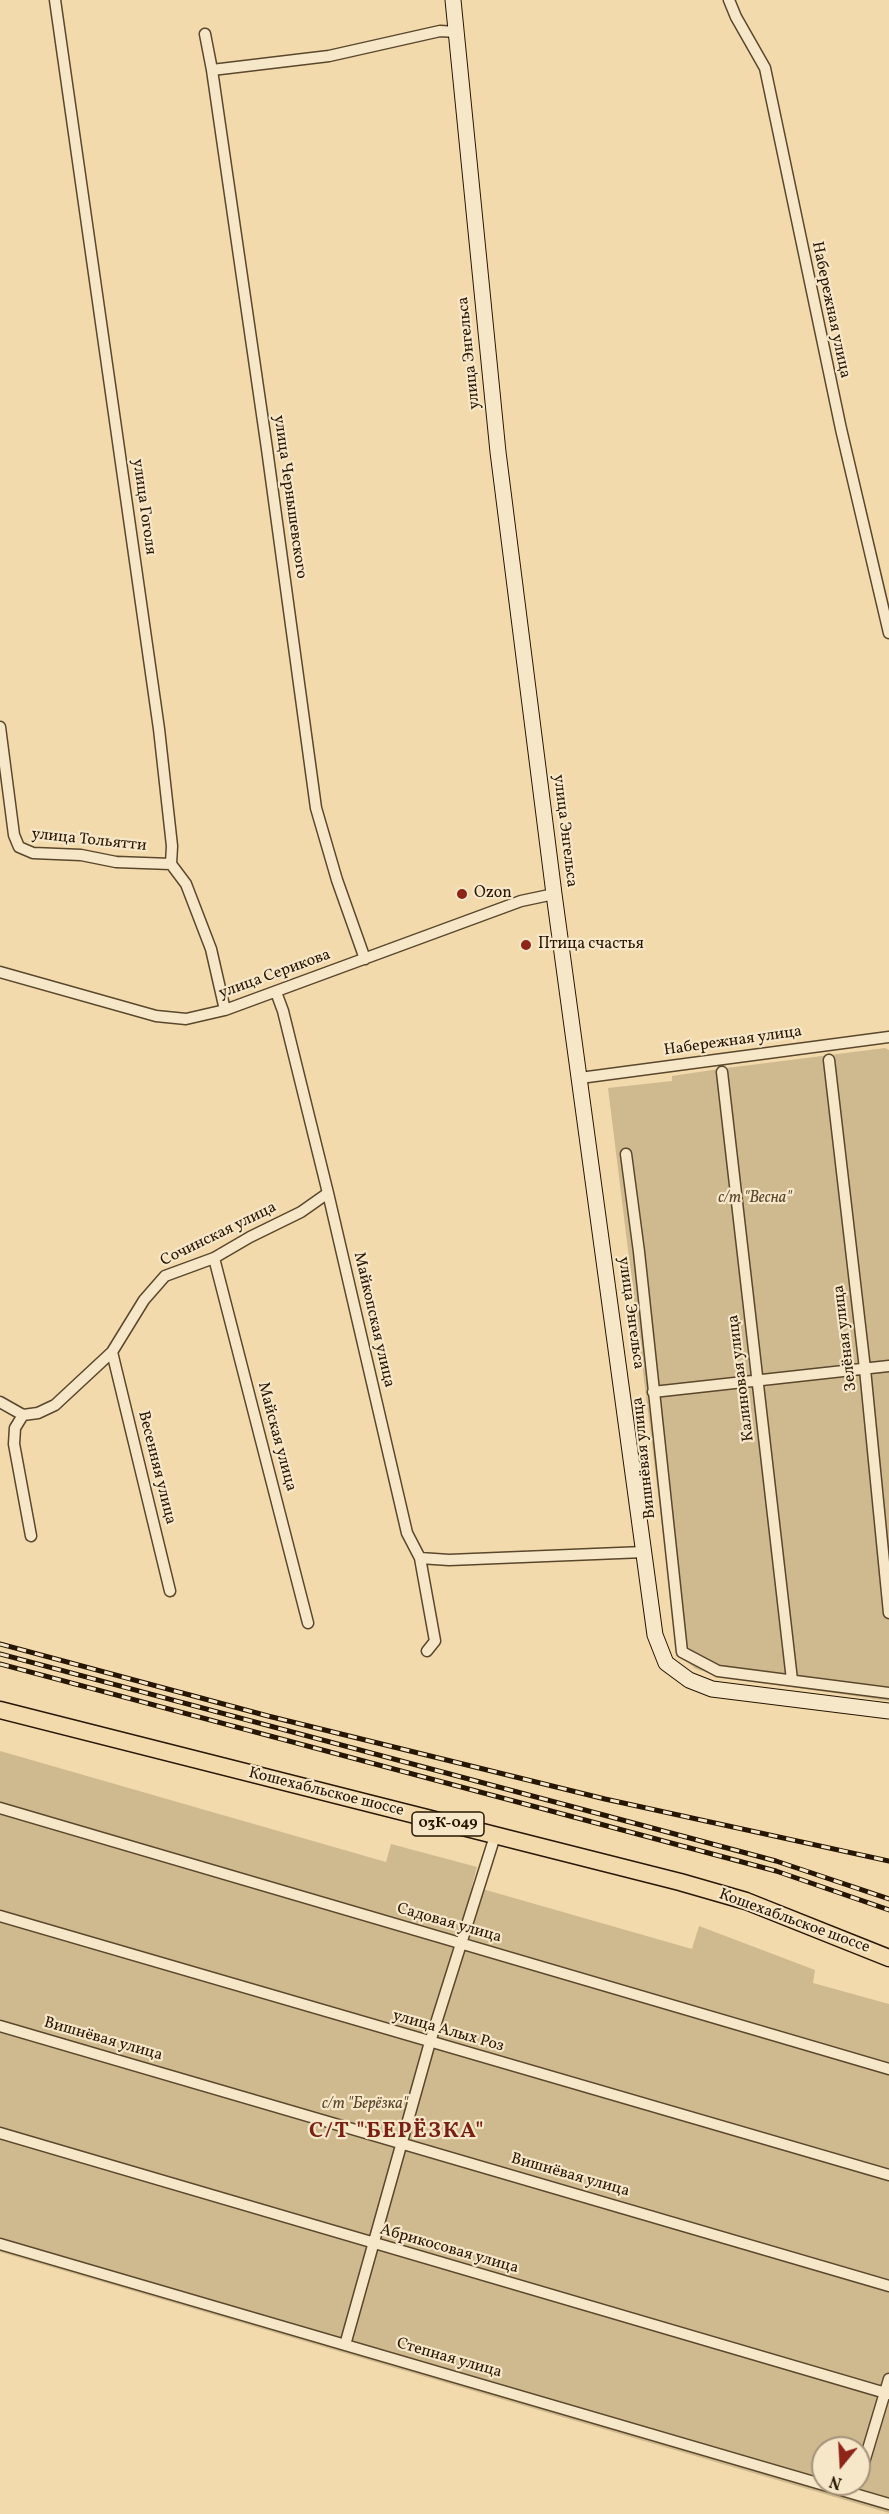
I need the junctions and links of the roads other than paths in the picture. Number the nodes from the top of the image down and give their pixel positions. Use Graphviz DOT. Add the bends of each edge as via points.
graph roads {
  1 [pos="55,0"];
  2 [pos="453,0"];
  3 [pos="729,0"];
  4 [pos="456,32"];
  5 [pos="205,34"];
  6 [pos="212,70"];
  7 [pos="889,633"];
  8 [pos="0,727"];
  9 [pos="171,864"];
  10 [pos="554,894"];
  11 [pos="365,959"];
  12 [pos="0,972"];
  13 [pos="276,992"];
  14 [pos="225,1010"];
  15 [pos="889,1036"];
  16 [pos="829,1060"];
  17 [pos="722,1072"];
  18 [pos="580,1078"];
  19 [pos="626,1154"];
  20 [pos="328,1193"];
  21 [pos="214,1258"];
  22 [pos="112,1352"];
  23 [pos="889,1366"];
  24 [pos="865,1370"];
  25 [pos="757,1381"];
  26 [pos="653,1392"];
  27 [pos="0,1402"];
  28 [pos="23,1415"];
  29 [pos="31,1536"];
  30 [pos="644,1552"];
  31 [pos="420,1558"];
  32 [pos="170,1591"];
  33 [pos="889,1613"];
  34 [pos="309,1623"];
  35 [pos="427,1652"];
  36 [pos="792,1680"];
  37 [pos="889,1693"];
  38 [pos="0,1710"];
  39 [pos="889,1712"];
  40 [pos="0,1808"];
  41 [pos="495,1836"];
  42 [pos="0,1916"];
  43 [pos="460,1943"];
  44 [pos="889,1958"];
  45 [pos="0,2026"];
  46 [pos="430,2042"];
  47 [pos="889,2069"];
  48 [pos="0,2133"];
  49 [pos="401,2142"];
  50 [pos="889,2175"];
  51 [pos="372,2243"];
  52 [pos="0,2244"];
  53 [pos="889,2286"];
  54 [pos="345,2345"];
  55 [pos="889,2379"];
  56 [pos="887,2393"];
  57 [pos="871,2442"];
  58 [pos="811,2476"];
  59 [pos="871,2496"];
  60 [pos="889,2504"];
  1 -- 9 [label="street, улица Гоголя" via="159,729"];
  2 -- 4 [label="street, улица Энгельса"];
  3 -- 7 [label="street, Набережная улица" via="765,69 841,429"];
  4 -- 6 [label="street" via="440,31 329,56"];
  4 -- 10 [label="street, улица Энгельса" via="498,452"];
  5 -- 6 [label="street, улица Чернышевского"];
  6 -- 11 [label="street, улица Чернышевского" via="316,808"];
  8 -- 9 [label="street, улица Тольятти" via="14,835 19,847 33,853"];
  9 -- 14 [label="street" via="186,884 211,949"];
  10 -- 11 [label="street, улица Серикова" via="521,901"];
  10 -- 18 [label="street, улица Энгельса"];
  11 -- 13 [label="street, улица Серикова"];
  12 -- 14 [label="street, улица Серикова" via="156,1016 186,1019"];
  13 -- 14 [label="street, улица Серикова"];
  13 -- 20 [label="street, Майкопская улица"];
  15 -- 18 [label="street, Набережная улица"];
  16 -- 24 [label="street, Зелёная улица"];
  17 -- 25 [label="street, Калиновая улица"];
  18 -- 30 [label="street, улица Энгельса"];
  19 -- 26 [label="street, Вишнёвая улица"];
  20 -- 21 [label="street, Сочинская улица" via="301,1212"];
  20 -- 31 [label="street, Майкопская улица" via="407,1533"];
  21 -- 22 [label="street, Сочинская улица" via="165,1276 144,1300"];
  21 -- 34 [label="street, Майская улица"];
  22 -- 28 [label="street, Сочинская улица" via="55,1405"];
  22 -- 32 [label="street, Весенняя улица"];
  23 -- 24 [label="street"];
  24 -- 25 [label="street"];
  24 -- 33 [label="street, Зелёная улица"];
  25 -- 26 [label="street"];
  25 -- 36 [label="street, Калиновая улица"];
  26 -- 36 [label="street, Вишнёвая улица" via="682,1652 718,1671"];
  27 -- 28 [label="street"];
  28 -- 29 [label="street" via="15,1428 14,1444"];
  30 -- 31 [label="street"];
  30 -- 39 [label="street, улица Энгельса" via="656,1635 666,1663 688,1680 712,1689"];
  31 -- 35 [label="street, Майкопская улица" via="435,1641"];
  36 -- 37 [label="street"];
  38 -- 41 [label="main road, Кошехабльское шоссе / 03К-049"];
  40 -- 43 [label="street, Садовая улица"];
  41 -- 43 [label="street"];
  41 -- 44 [label="main road, Кошехабльское шоссе / 03К-049" via="746,1901"];
  42 -- 46 [label="street, улица Алых Роз"];
  43 -- 46 [label="street"];
  43 -- 47 [label="street, Садовая улица"];
  45 -- 49 [label="street, Вишнёвая улица"];
  46 -- 49 [label="street"];
  46 -- 50 [label="street, улица Алых Роз"];
  48 -- 51 [label="street, Абрикосовая улица"];
  49 -- 51 [label="street"];
  49 -- 53 [label="street, Вишнёвая улица"];
  51 -- 54 [label="street"];
  51 -- 56 [label="street, Абрикосовая улица"];
  52 -- 54 [label="street, Степная улица"];
  54 -- 58 [label="street, Степная улица"];
  55 -- 56 [label="street"];
  56 -- 57 [label="street"];
  59 -- 60 [label="street, Степная улица"];
}
